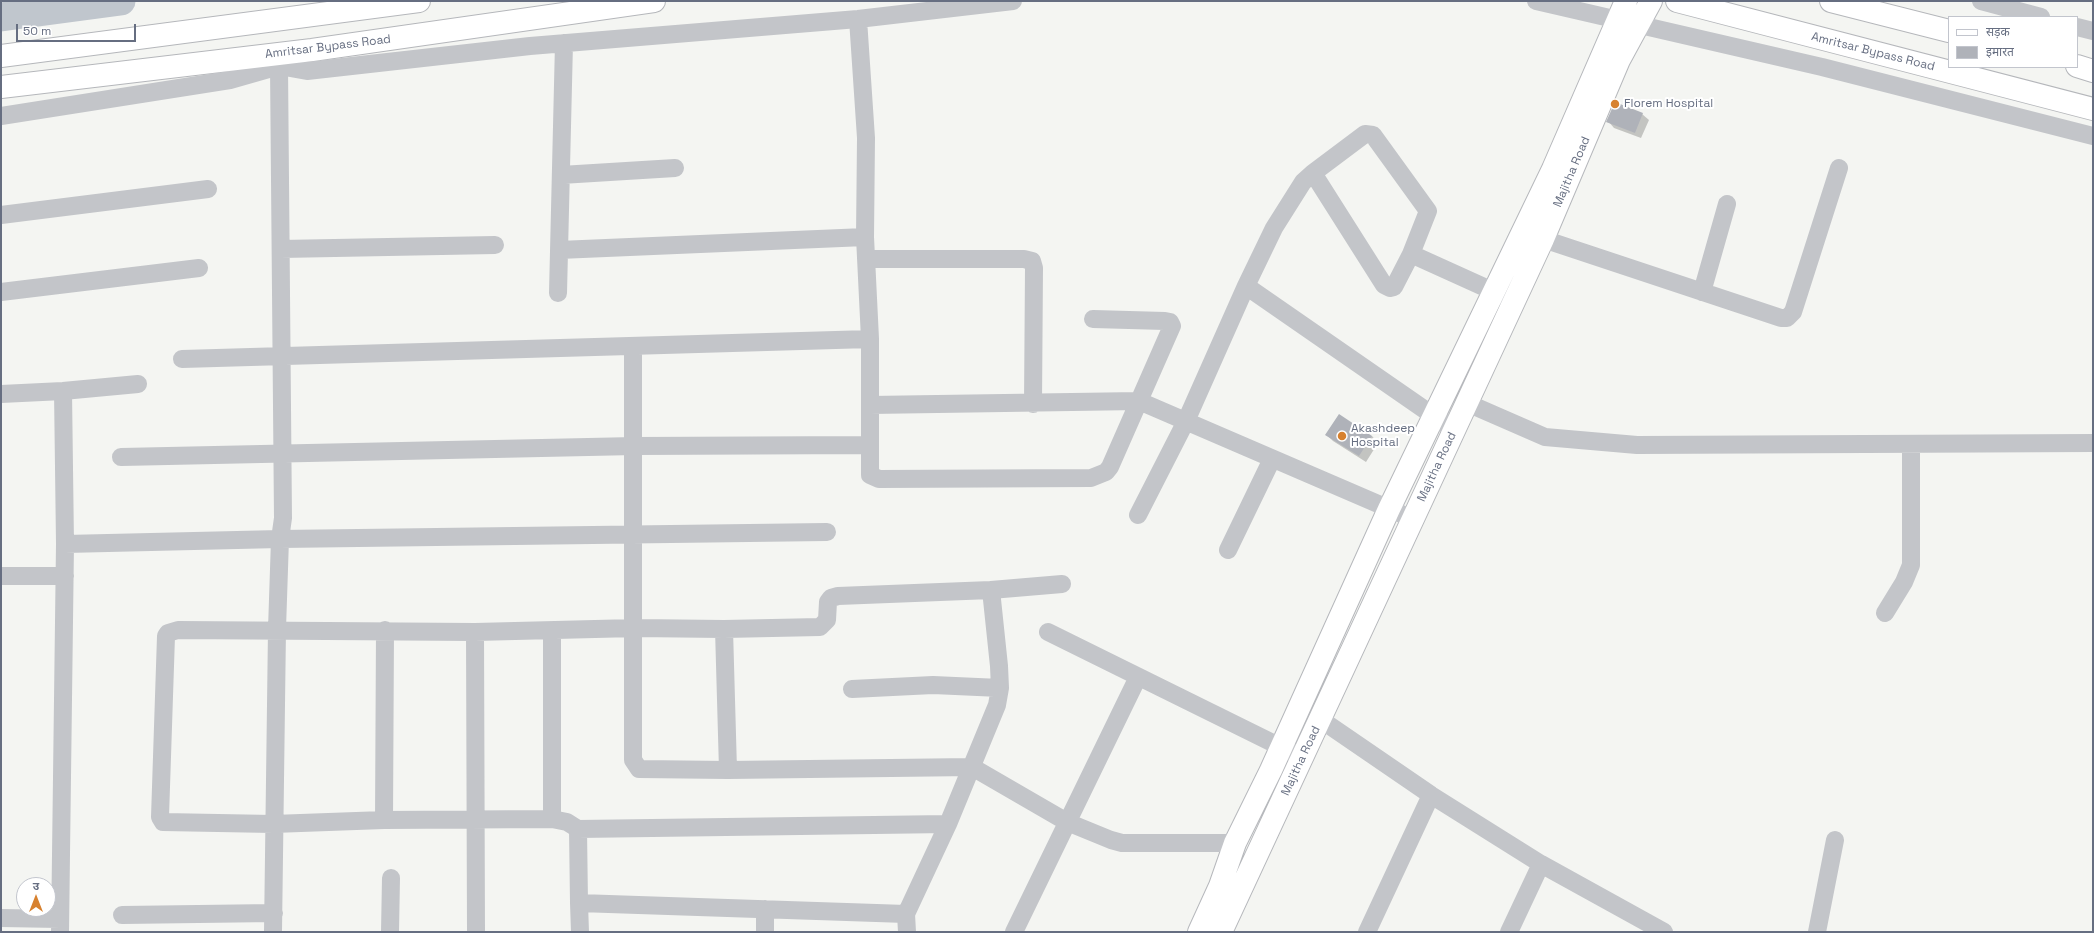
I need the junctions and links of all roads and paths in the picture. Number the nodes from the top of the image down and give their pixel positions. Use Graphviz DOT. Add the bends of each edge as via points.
graph roads {
  1 [pos="419,1"];
  2 [pos="654,1"];
  3 [pos="1013,1"];
  4 [pos="1536,1"];
  5 [pos="1651,1"];
  6 [pos="1677,1"];
  7 [pos="1831,1"];
  8 [pos="1981,1"];
  9 [pos="1621,10"];
  10 [pos="2037,16"];
  11 [pos="858,19"];
  12 [pos="1639,25"];
  13 [pos="2078,27"];
  14 [pos="1948,31"];
  15 [pos="2093,31"];
  16 [pos="564,43"];
  17 [pos="1,56"];
  18 [pos="238,59"];
  19 [pos="279,66"];
  20 [pos="2078,66"];
  21 [pos="2093,71"];
  22 [pos="1,87"];
  23 [pos="2093,109"];
  24 [pos="1,116"];
  25 [pos="2093,136"];
  26 [pos="675,168"];
  27 [pos="1839,168"];
  28 [pos="1313,173"];
  29 [pos="561,175"];
  30 [pos="208,189"];
  31 [pos="1727,204"];
  32 [pos="1,215"];
  33 [pos="865,237"];
  34 [pos="1543,239"];
  35 [pos="495,245"];
  36 [pos="281,249"];
  37 [pos="559,250"];
  38 [pos="1411,254"];
  39 [pos="866,259"];
  40 [pos="199,268"];
  41 [pos="1246,286"];
  42 [pos="1494,291"];
  43 [pos="1,292"];
  44 [pos="1702,292"];
  45 [pos="558,293"];
  46 [pos="1514,300"];
  47 [pos="1093,319"];
  48 [pos="870,339"];
  49 [pos="634,347"];
  50 [pos="282,357"];
  51 [pos="182,359"];
  52 [pos="138,384"];
  53 [pos="63,391"];
  54 [pos="1,394"];
  55 [pos="1139,401"];
  56 [pos="1467,403"];
  57 [pos="1034,404"];
  58 [pos="870,405"];
  59 [pos="1436,416"];
  60 [pos="1186,421"];
  61 [pos="1454,430"];
  62 [pos="2093,443"];
  63 [pos="1911,444"];
  64 [pos="870,445"];
  65 [pos="635,446"];
  66 [pos="283,454"];
  67 [pos="121,457"];
  68 [pos="1272,459"];
  69 [pos="1389,509"];
  70 [pos="1138,515"];
  71 [pos="1413,519"];
  72 [pos="827,532"];
  73 [pos="634,535"];
  74 [pos="280,539"];
  75 [pos="65,544"];
  76 [pos="1228,550"];
  77 [pos="1,576"];
  78 [pos="65,576"];
  79 [pos="1062,584"];
  80 [pos="991,590"];
  81 [pos="1885,613"];
  82 [pos="635,628"];
  83 [pos="276,629"];
  84 [pos="724,629"];
  85 [pos="385,630"];
  86 [pos="475,632"];
  87 [pos="552,632"];
  88 [pos="1048,632"];
  89 [pos="1138,676"];
  90 [pos="1000,688"];
  91 [pos="852,689"];
  92 [pos="1320,719"];
  93 [pos="1281,747"];
  94 [pos="1302,758"];
  95 [pos="972,767"];
  96 [pos="728,770"];
  97 [pos="1431,795"];
  98 [pos="552,819"];
  99 [pos="384,820"];
  100 [pos="477,820"];
  101 [pos="1067,822"];
  102 [pos="273,824"];
  103 [pos="948,824"];
  104 [pos="578,829"];
  105 [pos="1835,840"];
  106 [pos="1235,843"];
  107 [pos="1541,864"];
  108 [pos="391,878"];
  109 [pos="579,903"];
  110 [pos="765,909"];
  111 [pos="274,913"];
  112 [pos="906,914"];
  113 [pos="122,916"];
  114 [pos="1,918"];
  115 [pos="60,925"];
  116 [pos="1654,930"];
  117 [pos="273,932"];
  118 [pos="390,932"];
  119 [pos="476,932"];
  120 [pos="580,932"];
  121 [pos="765,932"];
  122 [pos="907,932"];
  123 [pos="1014,932"];
  124 [pos="1199,932"];
  125 [pos="1221,932"];
  126 [pos="1367,932"];
  127 [pos="1509,932"];
  128 [pos="1817,932"];
  1 -- 17 [label="main road"];
  2 -- 18 [label="main road, Amritsar Bypass Road"];
  3 -- 11 [label="street"];
  4 -- 9 [label="street"];
  5 -- 12 [label="main road, Majitha Road"];
  6 -- 23 [label="main road, Amritsar Bypass Road"];
  7 -- 14 [label="main road"];
  8 -- 10 [label="street"];
  9 -- 12 [label="street"];
  9 -- 42 [label="main road, Majitha Road" via="1553,169"];
  11 -- 16 [label="street"];
  11 -- 33 [label="street" via="866,138"];
  12 -- 25 [label="street" via="1822,67"];
  12 -- 34 [label="main road, Majitha Road" via="1619,60"];
  13 -- 15 [label="street"];
  16 -- 19 [label="street" via="307,71"];
  16 -- 29 [label="street"];
  18 -- 19 [label="street"];
  18 -- 22 [label="main road, Amritsar Bypass Road"];
  19 -- 24 [label="street" via="230,80"];
  19 -- 36 [label="street"];
  20 -- 21 [label="main road"];
  26 -- 29 [label="street"];
  27 -- 44 [label="street" via="1790,317 1781,318"];
  28 -- 38 [label="street" via="1384,285 1394,287"];
  28 -- 38 [label="street" via="1365,134 1373,135 1428,211"];
  28 -- 41 [label="street" via="1303,182 1274,228"];
  29 -- 37 [label="street"];
  30 -- 32 [label="street"];
  31 -- 44 [label="street"];
  33 -- 37 [label="street"];
  33 -- 39 [label="street"];
  34 -- 44 [label="street"];
  34 -- 46 [label="main road, Majitha Road"];
  35 -- 36 [label="street"];
  36 -- 50 [label="street"];
  37 -- 45 [label="street"];
  38 -- 42 [label="street"];
  39 -- 48 [label="street"];
  39 -- 57 [label="street" via="1032,261"];
  40 -- 43 [label="street"];
  41 -- 59 [label="street"];
  41 -- 60 [label="street"];
  42 -- 46 [label="street"];
  42 -- 59 [label="main road, Majitha Road"];
  46 -- 56 [label="main road, Majitha Road"];
  47 -- 55 [label="street" via="1165,321 1172,324"];
  48 -- 49 [label="street"];
  48 -- 58 [label="street"];
  49 -- 50 [label="street"];
  49 -- 65 [label="street"];
  50 -- 51 [label="street"];
  50 -- 66 [label="street"];
  52 -- 53 [label="street"];
  53 -- 54 [label="street"];
  53 -- 75 [label="street"];
  55 -- 57 [label="street"];
  55 -- 60 [label="street"];
  55 -- 64 [label="street" via="1110,467 1106,472 1091,478 879,479 870,475"];
  56 -- 61 [label="main road, Majitha Road"];
  56 -- 63 [label="street" via="1545,437 1559,439 1637,445"];
  57 -- 58 [label="street"];
  58 -- 64 [label="street"];
  59 -- 61 [label="street"];
  59 -- 69 [label="main road, Majitha Road"];
  60 -- 68 [label="street"];
  60 -- 70 [label="street"];
  61 -- 71 [label="main road, Majitha Road"];
  62 -- 63 [label="street"];
  63 -- 81 [label="street" via="1911,565"];
  64 -- 65 [label="street"];
  65 -- 66 [label="street"];
  65 -- 73 [label="street"];
  66 -- 67 [label="street"];
  66 -- 74 [label="street" via="283,518"];
  68 -- 69 [label="street"];
  68 -- 76 [label="street"];
  69 -- 71 [label="street"];
  69 -- 93 [label="main road, Majitha Road"];
  71 -- 92 [label="main road, Majitha Road"];
  72 -- 73 [label="street"];
  73 -- 74 [label="street"];
  73 -- 82 [label="street"];
  74 -- 75 [label="street"];
  74 -- 83 [label="street"];
  75 -- 78 [label="street"];
  77 -- 78 [label="street"];
  78 -- 115 [label="street"];
  79 -- 80 [label="street"];
  80 -- 84 [label="street" via="838,596 828,602 827,620 820,627"];
  80 -- 90 [label="street"];
  82 -- 84 [label="street"];
  82 -- 87 [label="street"];
  82 -- 96 [label="street" via="633,760 636,765 639,769 645,770"];
  83 -- 85 [label="street"];
  83 -- 102 [label="street"];
  83 -- 102 [label="street" via="178,630 168,633 164,640 160,817 167,823"];
  84 -- 96 [label="street"];
  85 -- 86 [label="street"];
  85 -- 99 [label="street"];
  86 -- 87 [label="street"];
  86 -- 100 [label="street"];
  87 -- 98 [label="street"];
  88 -- 89 [label="street"];
  89 -- 93 [label="street"];
  89 -- 101 [label="street"];
  90 -- 91 [label="street" via="932,685"];
  90 -- 95 [label="street"];
  92 -- 94 [label="main road, Majitha Road"];
  92 -- 97 [label="street"];
  93 -- 94 [label="street"];
  93 -- 106 [label="main road, Majitha Road"];
  94 -- 125 [label="main road, Majitha Road"];
  95 -- 96 [label="street"];
  95 -- 101 [label="street"];
  95 -- 103 [label="street"];
  97 -- 107 [label="street"];
  97 -- 126 [label="street"];
  98 -- 100 [label="street"];
  98 -- 104 [label="street" via="567,822"];
  99 -- 100 [label="street"];
  99 -- 102 [label="street"];
  100 -- 119 [label="street"];
  101 -- 106 [label="street" via="1122,843"];
  101 -- 123 [label="street"];
  102 -- 111 [label="street"];
  103 -- 104 [label="street"];
  103 -- 112 [label="street"];
  104 -- 109 [label="street"];
  105 -- 128 [label="street"];
  106 -- 124 [label="main road, Majitha Road" via="1220,886"];
  107 -- 116 [label="street"];
  107 -- 127 [label="street"];
  108 -- 118 [label="street"];
  109 -- 110 [label="street"];
  109 -- 120 [label="street"];
  110 -- 112 [label="street"];
  110 -- 121 [label="street"];
  111 -- 113 [label="street"];
  111 -- 117 [label="street"];
  112 -- 122 [label="street"];
  114 -- 115 [label="street"];
}
